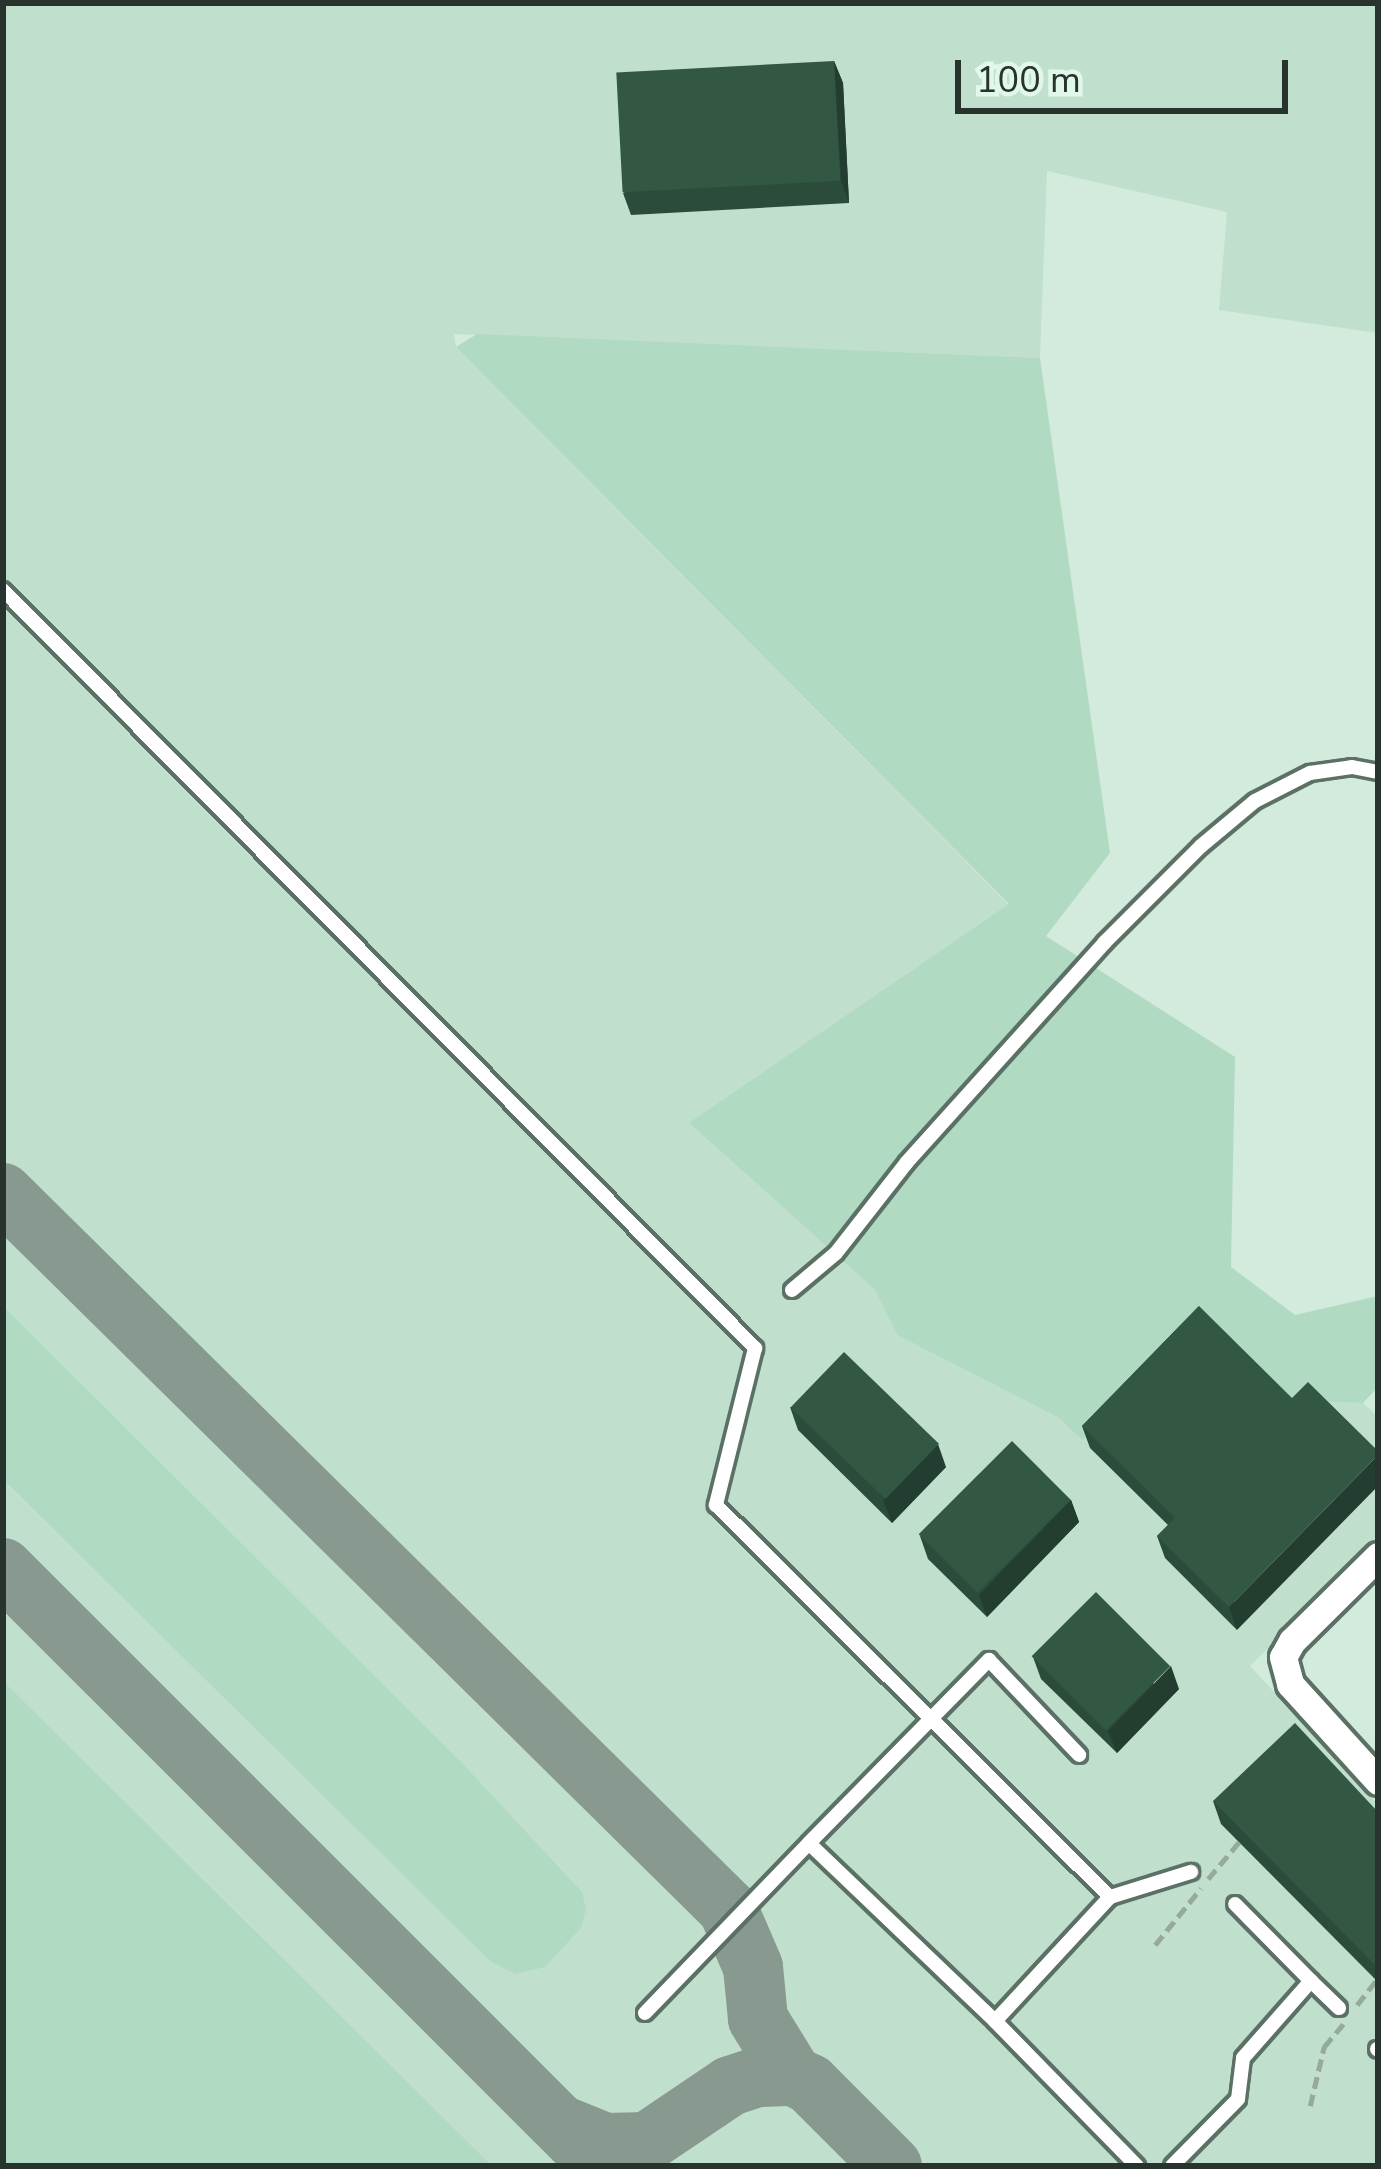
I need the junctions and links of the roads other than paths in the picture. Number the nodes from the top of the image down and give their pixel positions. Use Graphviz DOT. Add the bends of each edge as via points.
graph roads {
  1 [pos="3,590"];
  2 [pos="1378,772"];
  3 [pos="792,1289"];
  4 [pos="1378,1556"];
  5 [pos="930,1718"];
  6 [pos="1079,1755"];
  7 [pos="1378,1781"];
  8 [pos="809,1843"];
  9 [pos="1191,1872"];
  10 [pos="1110,1897"];
  11 [pos="1234,1904"];
  12 [pos="1311,1982"];
  13 [pos="1339,2008"];
  14 [pos="645,2013"];
  15 [pos="994,2021"];
  16 [pos="1137,2166"];
  17 [pos="1172,2166"];
  1 -- 5 [label="lane" via="755,1348 716,1505"];
  2 -- 3 [label="lane" via="1310,773 1256,801 1201,846 907,1162 836,1252"];
  4 -- 7 [label="street" via="1283,1657 1290,1684"];
  5 -- 6 [label="lane" via="989,1660"];
  5 -- 8 [label="lane"];
  5 -- 10 [label="lane"];
  8 -- 14 [label="lane"];
  8 -- 15 [label="lane"];
  9 -- 10 [label="lane"];
  10 -- 15 [label="lane"];
  11 -- 12 [label="lane"];
  12 -- 13 [label="lane"];
  12 -- 17 [label="lane" via="1243,2058 1238,2098"];
  15 -- 16 [label="lane"];
}
